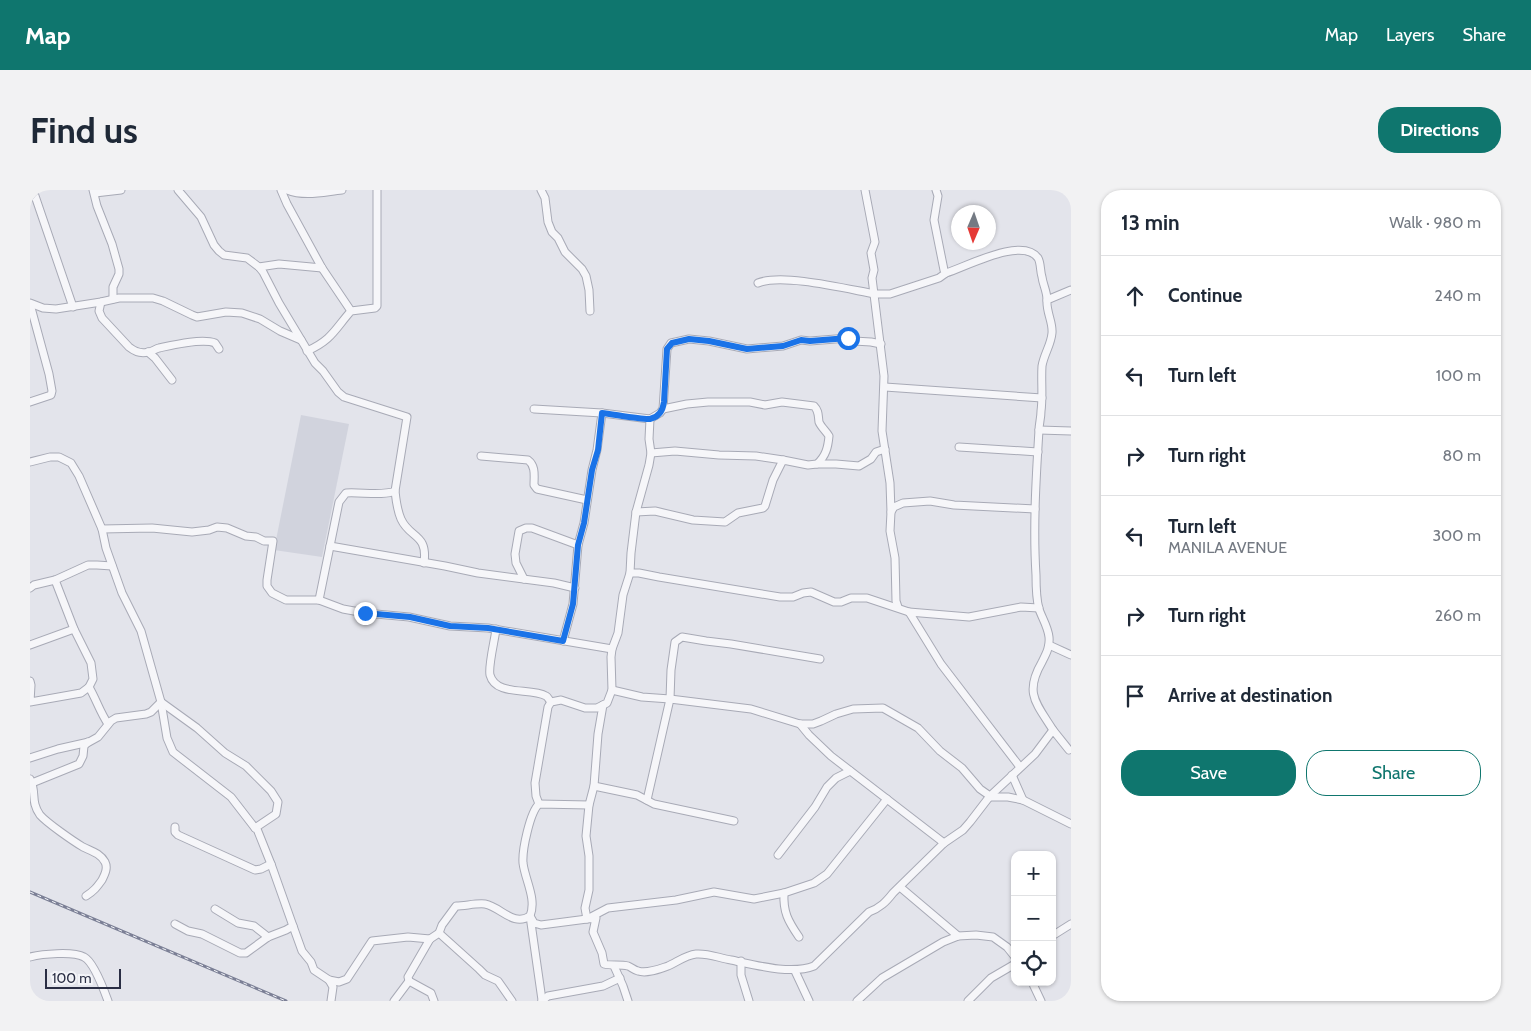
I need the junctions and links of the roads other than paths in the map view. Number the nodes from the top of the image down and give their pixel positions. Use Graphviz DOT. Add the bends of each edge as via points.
graph roads {
  1 [pos="32,190"];
  2 [pos="121,190"];
  3 [pos="178,190"];
  4 [pos="281,190"];
  5 [pos="287,190"];
  6 [pos="342,190"];
  7 [pos="376,190"];
  8 [pos="542,190"];
  9 [pos="865,190"];
  10 [pos="936,190"];
  11 [pos="94,192"];
  12 [pos="259,266"];
  13 [pos="322,268"];
  14 [pos="946,273"];
  15 [pos="758,283"];
  16 [pos="1071,290"];
  17 [pos="875,294"];
  18 [pos="113,299"];
  19 [pos="1047,300"];
  20 [pos="101,302"];
  21 [pos="30,303"];
  22 [pos="73,307"];
  23 [pos="352,311"];
  24 [pos="590,311"];
  25 [pos="301,340"];
  26 [pos="881,344"];
  27 [pos="219,349"];
  28 [pos="307,351"];
  29 [pos="148,352"];
  30 [pos="172,380"];
  31 [pos="885,387"];
  32 [pos="1042,398"];
  33 [pos="30,402"];
  34 [pos="534,409"];
  35 [pos="663,409"];
  36 [pos="602,413"];
  37 [pos="650,419"];
  38 [pos="1039,430"];
  39 [pos="1071,431"];
  40 [pos="959,447"];
  41 [pos="885,449"];
  42 [pos="1038,452"];
  43 [pos="651,454"];
  44 [pos="480,456"];
  45 [pos="783,460"];
  46 [pos="30,462"];
  47 [pos="817,464"];
  48 [pos="395,491"];
  49 [pos="587,500"];
  50 [pos="1035,509"];
  51 [pos="636,512"];
  52 [pos="891,512"];
  53 [pos="102,529"];
  54 [pos="578,545"];
  55 [pos="330,546"];
  56 [pos="424,562"];
  57 [pos="112,566"];
  58 [pos="630,573"];
  59 [pos="524,579"];
  60 [pos="55,580"];
  61 [pos="30,588"];
  62 [pos="575,588"];
  63 [pos="319,600"];
  64 [pos="898,608"];
  65 [pos="1039,608"];
  66 [pos="909,612"];
  67 [pos="74,629"];
  68 [pos="496,629"];
  69 [pos="563,641"];
  70 [pos="30,645"];
  71 [pos="1050,645"];
  72 [pos="612,650"];
  73 [pos="1071,655"];
  74 [pos="820,659"];
  75 [pos="30,682"];
  76 [pos="89,687"];
  77 [pos="612,690"];
  78 [pos="670,699"];
  79 [pos="160,702"];
  80 [pos="551,702"];
  81 [pos="603,705"];
  82 [pos="108,724"];
  83 [pos="800,724"];
  84 [pos="1053,730"];
  85 [pos="89,742"];
  86 [pos="1069,750"];
  87 [pos="30,758"];
  88 [pos="1020,767"];
  89 [pos="850,771"];
  90 [pos="1012,775"];
  91 [pos="31,781"];
  92 [pos="594,786"];
  93 [pos="990,797"];
  94 [pos="887,799"];
  95 [pos="647,800"];
  96 [pos="1023,800"];
  97 [pos="539,804"];
  98 [pos="589,805"];
  99 [pos="734,821"];
  100 [pos="1071,824"];
  101 [pos="175,827"];
  102 [pos="255,828"];
  103 [pos="944,843"];
  104 [pos="778,855"];
  105 [pos="271,864"];
  106 [pos="900,886"];
  107 [pos="784,893"];
  108 [pos="86,896"];
  109 [pos="215,909"];
  110 [pos="530,916"];
  111 [pos="587,919"];
  112 [pos="175,924"];
  113 [pos="1071,924"];
  114 [pos="293,926"];
  115 [pos="440,933"];
  116 [pos="1056,933"];
  117 [pos="958,936"];
  118 [pos="268,937"];
  119 [pos="799,937"];
  120 [pos="430,939"];
  121 [pos="1011,952"];
  122 [pos="30,957"];
  123 [pos="740,961"];
  124 [pos="614,966"];
  125 [pos="1011,966"];
  126 [pos="795,970"];
  127 [pos="620,978"];
  128 [pos="329,980"];
  129 [pos="409,981"];
  130 [pos="1034,986"];
  131 [pos="108,1001"];
  132 [pos="332,1001"];
  133 [pos="394,1001"];
  134 [pos="434,1001"];
  135 [pos="512,1001"];
  136 [pos="542,1001"];
  137 [pos="628,1001"];
  138 [pos="749,1001"];
  139 [pos="809,1001"];
  140 [pos="857,1001"];
  141 [pos="968,1001"];
  142 [pos="1041,1001"];
  1 -- 22 [label="street"];
  2 -- 11 [label="street"];
  3 -- 12 [label="street" via="200,217 219,252 247,258"];
  4 -- 13 [label="street"];
  5 -- 6 [label="street" via="297,194"];
  7 -- 23 [label="street" via="378,303 375,308"];
  8 -- 24 [label="street" via="552,232 586,276"];
  9 -- 17 [label="street" via="874,242 871,253"];
  10 -- 14 [label="street" via="934,220"];
  11 -- 18 [label="street" via="119,274 113,287"];
  12 -- 13 [label="street" via="279,264"];
  12 -- 25 [label="street"];
  13 -- 23 [label="street"];
  14 -- 17 [label="street" via="905,290"];
  14 -- 19 [label="street" via="1006,251 1024,249 1040,261"];
  15 -- 17 [label="street" via="784,280"];
  16 -- 19 [label="street"];
  17 -- 26 [label="street"];
  18 -- 20 [label="street"];
  18 -- 25 [label="street" via="163,300 197,317 242,313"];
  19 -- 32 [label="street" via="1052,336 1043,364"];
  20 -- 22 [label="street"];
  20 -- 29 [label="street" via="100,315 112,330 134,351"];
  21 -- 22 [label="street" via="43,308"];
  21 -- 33 [label="street" via="52,391 48,396"];
  23 -- 28 [label="street" via="327,341"];
  25 -- 28 [label="street"];
  26 -- 31 [label="street"];
  26 -- 35 [label="street" via="848,338 801,340 783,346 747,349 689,339 672,343 667,349"];
  27 -- 29 [label="street" via="215,343 207,342"];
  28 -- 48 [label="street" via="344,397 407,417"];
  29 -- 30 [label="street"];
  31 -- 32 [label="street"];
  31 -- 41 [label="street" via="882,431"];
  32 -- 38 [label="street"];
  34 -- 36 [label="street"];
  35 -- 37 [label="street"];
  35 -- 47 [label="street" via="708,402 765,405 782,402 814,406 819,414 819,424 829,436 826,452"];
  36 -- 37 [label="street"];
  36 -- 49 [label="street"];
  37 -- 43 [label="street" via="648,439"];
  38 -- 39 [label="street"];
  38 -- 42 [label="street"];
  40 -- 42 [label="street"];
  41 -- 47 [label="street" via="859,466"];
  41 -- 52 [label="street"];
  42 -- 50 [label="street"];
  43 -- 45 [label="street" via="675,451"];
  43 -- 51 [label="street"];
  44 -- 49 [label="street" via="528,460 534,469 537,488"];
  45 -- 47 [label="street"];
  45 -- 51 [label="street" via="765,506 738,513 729,521 693,520 655,511"];
  46 -- 53 [label="street" via="59,457 71,463"];
  48 -- 55 [label="street" via="389,494 346,493 339,502"];
  48 -- 56 [label="street" via="401,520 424,546"];
  49 -- 54 [label="street"];
  50 -- 52 [label="street" via="921,501 903,503"];
  50 -- 65 [label="street" via="1035,573"];
  51 -- 58 [label="street"];
  52 -- 64 [label="street"];
  53 -- 57 [label="street"];
  53 -- 63 [label="street" via="152,528 192,532 217,527 273,541 267,580 272,593 286,600"];
  54 -- 59 [label="street" via="532,528 519,531 515,554"];
  54 -- 62 [label="street"];
  55 -- 56 [label="street"];
  55 -- 63 [label="street"];
  56 -- 59 [label="street"];
  57 -- 60 [label="street" via="88,566"];
  57 -- 79 [label="street" via="141,631"];
  58 -- 64 [label="street" via="780,597 811,592 834,602 867,598"];
  58 -- 72 [label="street"];
  59 -- 62 [label="street"];
  60 -- 61 [label="street"];
  60 -- 67 [label="street"];
  62 -- 69 [label="street"];
  63 -- 68 [label="street" via="365,613 410,617 450,626"];
  64 -- 66 [label="street"];
  65 -- 66 [label="street" via="1021,607 969,616"];
  65 -- 71 [label="street"];
  66 -- 88 [label="street" via="941,664"];
  67 -- 70 [label="street"];
  67 -- 76 [label="street" via="91,663"];
  68 -- 69 [label="street"];
  68 -- 80 [label="street" via="490,671 493,681 512,690 546,696"];
  69 -- 72 [label="street"];
  71 -- 73 [label="street"];
  71 -- 84 [label="street" via="1032,690 1038,707"];
  72 -- 77 [label="street"];
  74 -- 78 [label="street" via="682,637 675,642"];
  75 -- 76 [label="street" via="30,702 81,693"];
  76 -- 82 [label="street"];
  77 -- 78 [label="street"];
  77 -- 81 [label="street"];
  78 -- 83 [label="street" via="751,709"];
  78 -- 95 [label="street"];
  79 -- 82 [label="street" via="151,712 116,718"];
  79 -- 102 [label="street" via="173,752 231,797"];
  79 -- 102 [label="street" via="246,766 271,791 278,802 276,814"];
  80 -- 81 [label="street" via="560,700 585,708"];
  80 -- 97 [label="street" via="535,782"];
  81 -- 92 [label="street"];
  82 -- 85 [label="street" via="98,737"];
  83 -- 89 [label="street"];
  83 -- 93 [label="street" via="821,722 853,709 883,708 918,728"];
  84 -- 86 [label="street"];
  84 -- 88 [label="street" via="1035,754"];
  85 -- 87 [label="street"];
  85 -- 91 [label="street" via="84,746 84,756 79,764"];
  88 -- 90 [label="street"];
  89 -- 94 [label="street"];
  89 -- 104 [label="street" via="827,787"];
  90 -- 93 [label="street"];
  90 -- 96 [label="street"];
  91 -- 108 [label="street" via="34,807 42,817 97,853 107,867 95,890"];
  92 -- 95 [label="street"];
  92 -- 98 [label="street"];
  93 -- 96 [label="street"];
  93 -- 103 [label="street" via="963,830"];
  94 -- 103 [label="street"];
  94 -- 107 [label="street" via="827,874 814,883"];
  95 -- 99 [label="street"];
  96 -- 100 [label="street"];
  97 -- 98 [label="street"];
  97 -- 110 [label="street" via="532,814 523,862 530,889"];
  98 -- 111 [label="street"];
  101 -- 105 [label="street" via="178,835 255,870"];
  102 -- 105 [label="street"];
  103 -- 106 [label="street"];
  105 -- 114 [label="street"];
  106 -- 117 [label="street"];
  106 -- 126 [label="street" via="814,966"];
  107 -- 111 [label="street" via="754,899 714,892 608,908"];
  107 -- 119 [label="street" via="788,922"];
  109 -- 118 [label="street" via="238,923 254,926"];
  110 -- 111 [label="street" via="541,925"];
  110 -- 115 [label="street" via="524,920 513,919 485,904 456,906"];
  110 -- 136 [label="street"];
  111 -- 124 [label="street" via="596,918 593,932 604,964"];
  112 -- 118 [label="street" via="240,953 246,953"];
  113 -- 116 [label="street"];
  114 -- 118 [label="street"];
  114 -- 128 [label="street" via="302,951 314,970"];
  115 -- 120 [label="street"];
  115 -- 135 [label="street" via="485,975 498,981"];
  117 -- 121 [label="street" via="993,937"];
  117 -- 140 [label="street" via="882,978"];
  120 -- 128 [label="street" via="408,937 372,941 347,979 339,982"];
  120 -- 129 [label="street" via="408,977"];
  122 -- 131 [label="street" via="52,954 85,957"];
  123 -- 124 [label="street" via="697,954 646,972 629,966"];
  123 -- 126 [label="street"];
  123 -- 138 [label="street"];
  124 -- 127 [label="street"];
  125 -- 141 [label="street" via="991,978"];
  126 -- 139 [label="street"];
  127 -- 136 [label="street" via="604,986 548,996"];
  127 -- 137 [label="street"];
  128 -- 132 [label="street" via="333,987"];
  129 -- 133 [label="street"];
  129 -- 134 [label="street" via="431,993"];
  130 -- 142 [label="street"];
}
